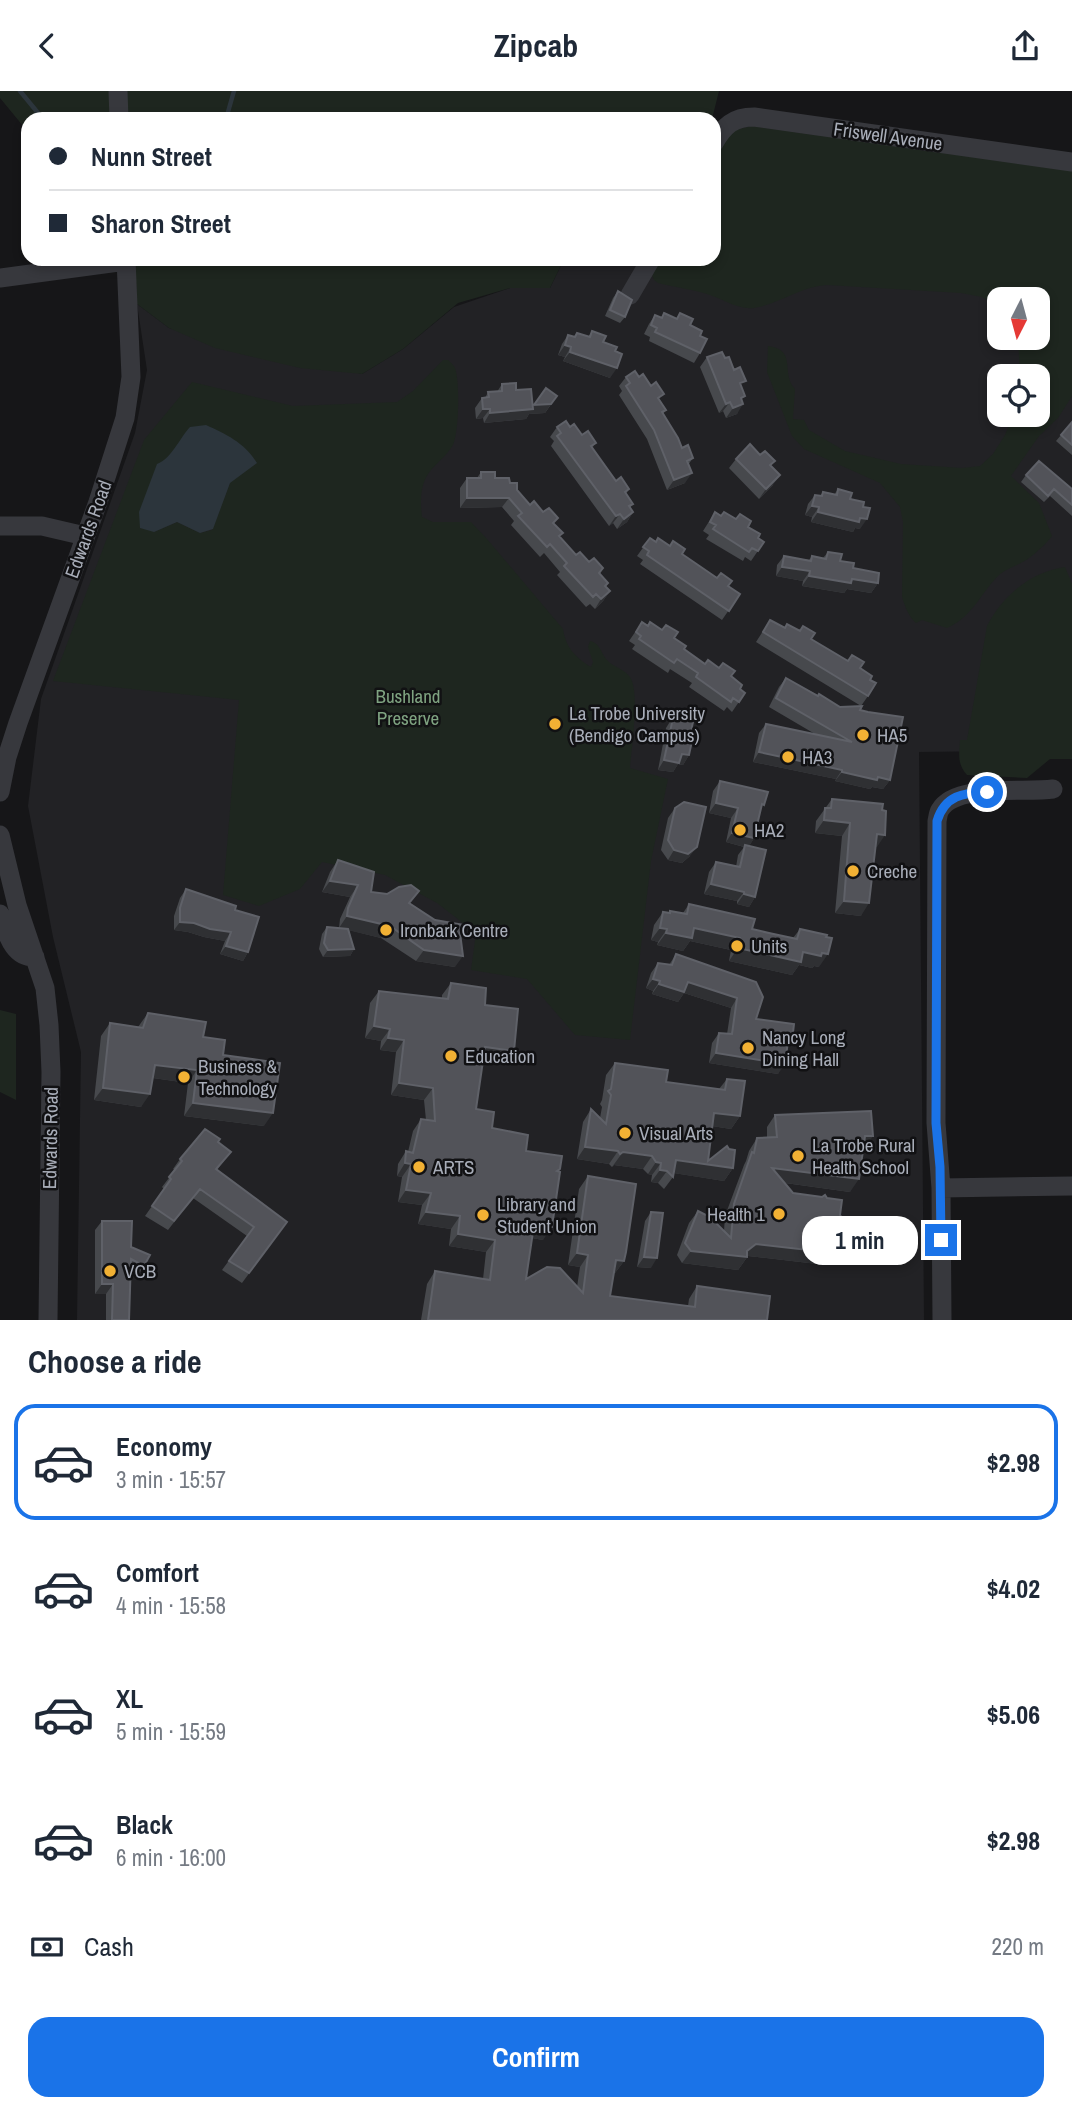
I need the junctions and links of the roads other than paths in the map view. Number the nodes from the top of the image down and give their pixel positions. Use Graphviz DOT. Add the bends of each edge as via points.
graph roads {
  1 [pos="118,91"];
  2 [pos="120,112"];
  3 [pos="721,134"];
  4 [pos="1072,162"];
  5 [pos="84,266"];
  6 [pos="126,266"];
  7 [pos="646,266"];
  8 [pos="0,278"];
  9 [pos="630,296"];
  10 [pos="0,526"];
  11 [pos="85,536"];
  12 [pos="1053,789"];
  13 [pos="0,792"];
  14 [pos="0,835"];
  15 [pos="0,914"];
  16 [pos="35,957"];
  17 [pos="1072,1186"];
  18 [pos="941,1188"];
  19 [pos="48,1320"];
  20 [pos="942,1320"];
  1 -- 2 [label="street"];
  3 -- 4 [label="street, Friswell Avenue" via="728,124 754,117"];
  5 -- 8 [label="street"];
  6 -- 11 [label="street, Edwards Road" via="130,391 113,459"];
  7 -- 9 [label="street"];
  10 -- 11 [label="street" via="42,526"];
  11 -- 13 [label="street, Edwards Road" via="18,723"];
  12 -- 18 [label="street" via="964,794 940,810 936,848 936,1123"];
  14 -- 16 [label="street, Edwards Road"];
  15 -- 16 [label="street" via="17,950"];
  16 -- 19 [label="street, Edwards Road" via="45,988 51,1046"];
  17 -- 18 [label="street"];
  18 -- 20 [label="street"];
}
